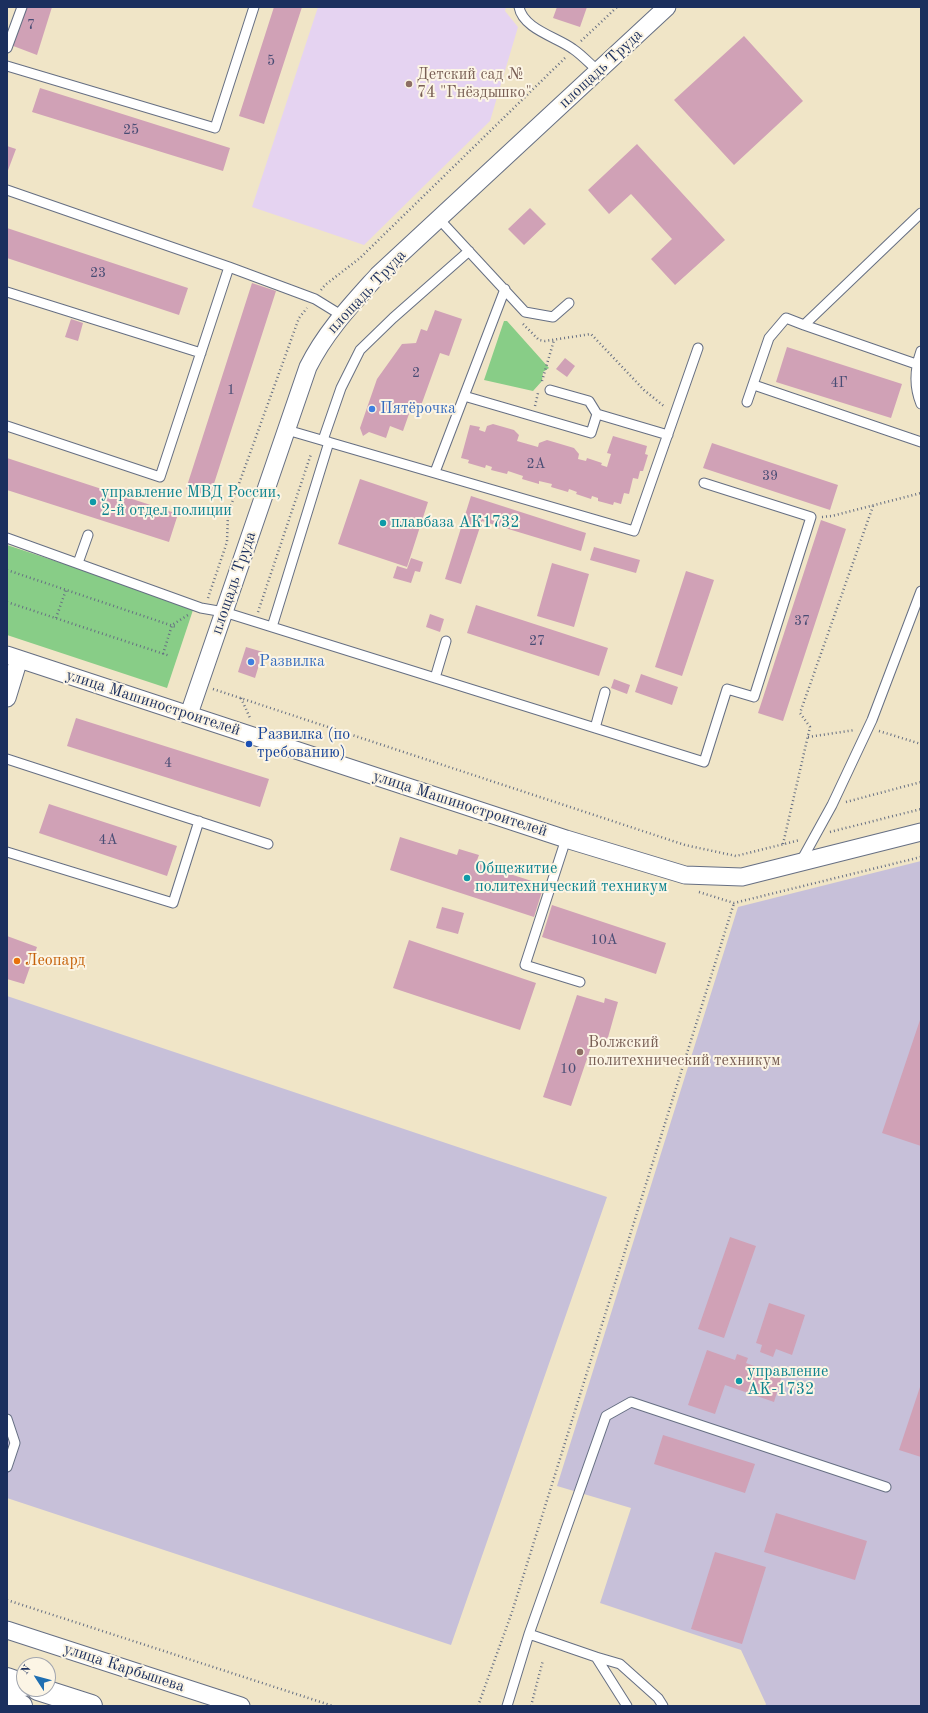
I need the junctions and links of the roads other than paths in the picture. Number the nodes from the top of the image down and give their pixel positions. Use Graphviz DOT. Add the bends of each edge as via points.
graph roads {
  1 [pos="22,7"];
  2 [pos="254,7"];
  3 [pos="519,7"];
  4 [pos="667,7"];
  5 [pos="7,48"];
  6 [pos="7,66"];
  7 [pos="599,72"];
  8 [pos="7,190"];
  9 [pos="921,213"];
  10 [pos="439,219"];
  11 [pos="469,251"];
  12 [pos="229,267"];
  13 [pos="505,289"];
  14 [pos="7,292"];
  15 [pos="569,303"];
  16 [pos="342,315"];
  17 [pos="804,325"];
  18 [pos="698,348"];
  19 [pos="921,351"];
  20 [pos="201,353"];
  21 [pos="916,364"];
  22 [pos="754,385"];
  23 [pos="550,390"];
  24 [pos="464,396"];
  25 [pos="747,402"];
  26 [pos="921,404"];
  27 [pos="597,414"];
  28 [pos="7,426"];
  29 [pos="287,430"];
  30 [pos="668,435"];
  31 [pos="323,440"];
  32 [pos="921,442"];
  33 [pos="435,472"];
  34 [pos="704,483"];
  35 [pos="88,535"];
  36 [pos="7,538"];
  37 [pos="78,563"];
  38 [pos="921,591"];
  39 [pos="224,612"];
  40 [pos="272,627"];
  41 [pos="446,641"];
  42 [pos="13,657"];
  43 [pos="435,678"];
  44 [pos="605,692"];
  45 [pos="7,698"];
  46 [pos="189,714"];
  47 [pos="595,728"];
  48 [pos="7,759"];
  49 [pos="198,821"];
  50 [pos="921,832"];
  51 [pos="566,839"];
  52 [pos="268,844"];
  53 [pos="7,852"];
  54 [pos="800,863"];
  55 [pos="580,982"];
  56 [pos="7,1419"];
  57 [pos="7,1466"];
  58 [pos="886,1488"];
  59 [pos="7,1630"];
  60 [pos="529,1634"];
  61 [pos="596,1657"];
  62 [pos="56,1695"];
  63 [pos="7,1701"];
  64 [pos="21,1706"];
  65 [pos="90,1706"];
  66 [pos="240,1706"];
  67 [pos="507,1706"];
  68 [pos="627,1706"];
  69 [pos="663,1706"];
  1 -- 5 [label="lane"];
  2 -- 6 [label="lane" via="215,128"];
  3 -- 7 [label="lane" via="520,15 530,24 574,49"];
  4 -- 7 [label="street, площадь Труда"];
  7 -- 10 [label="street, площадь Труда"];
  8 -- 12 [label="lane"];
  9 -- 17 [label="lane"];
  10 -- 11 [label="lane"];
  10 -- 16 [label="street, площадь Труда" via="378,275"];
  11 -- 13 [label="lane"];
  11 -- 31 [label="lane" via="360,350 341,388"];
  12 -- 16 [label="lane" via="315,299"];
  12 -- 20 [label="lane"];
  13 -- 15 [label="lane" via="525,312 553,317"];
  13 -- 24 [label="lane"];
  14 -- 20 [label="lane"];
  16 -- 29 [label="street, площадь Труда" via="325,336 308,367"];
  17 -- 21 [label="lane"];
  17 -- 22 [label="lane" via="786,318 769,338"];
  18 -- 30 [label="lane"];
  19 -- 21 [label="lane"];
  20 -- 28 [label="lane" via="160,477"];
  21 -- 26 [label="lane" via="917,394"];
  22 -- 25 [label="lane"];
  22 -- 32 [label="lane"];
  23 -- 27 [label="lane" via="589,401"];
  24 -- 27 [label="lane" via="591,433"];
  24 -- 33 [label="lane"];
  27 -- 30 [label="lane"];
  29 -- 31 [label="lane"];
  29 -- 39 [label="street, площадь Труда"];
  30 -- 33 [label="lane" via="634,531"];
  31 -- 33 [label="lane"];
  31 -- 40 [label="lane"];
  34 -- 47 [label="lane" via="811,517 754,697 727,689 704,762"];
  35 -- 37 [label="lane"];
  36 -- 37 [label="lane"];
  37 -- 39 [label="lane" via="201,608"];
  38 -- 54 [label="lane" via="872,720 832,805"];
  39 -- 40 [label="lane"];
  39 -- 46 [label="street, площадь Труда"];
  40 -- 43 [label="lane"];
  41 -- 43 [label="lane"];
  42 -- 45 [label="street"];
  42 -- 46 [label="street, улица Машиностроителей"];
  43 -- 47 [label="lane"];
  44 -- 47 [label="lane"];
  46 -- 51 [label="street, улица Машиностроителей"];
  48 -- 49 [label="lane"];
  49 -- 52 [label="lane"];
  49 -- 53 [label="lane" via="173,902"];
  50 -- 54 [label="street, улица Машиностроителей"];
  51 -- 54 [label="street, улица Машиностроителей" via="685,875 742,877"];
  51 -- 55 [label="lane" via="525,965"];
  56 -- 57 [label="lane" via="15,1443"];
  58 -- 60 [label="lane" via="631,1402 606,1416"];
  59 -- 66 [label="street, улица Карбышева"];
  60 -- 61 [label="lane"];
  60 -- 67 [label="lane"];
  61 -- 68 [label="lane"];
  61 -- 69 [label="lane" via="620,1664 658,1698"];
  62 -- 65 [label="street"];
  63 -- 64 [label="street"];
}
